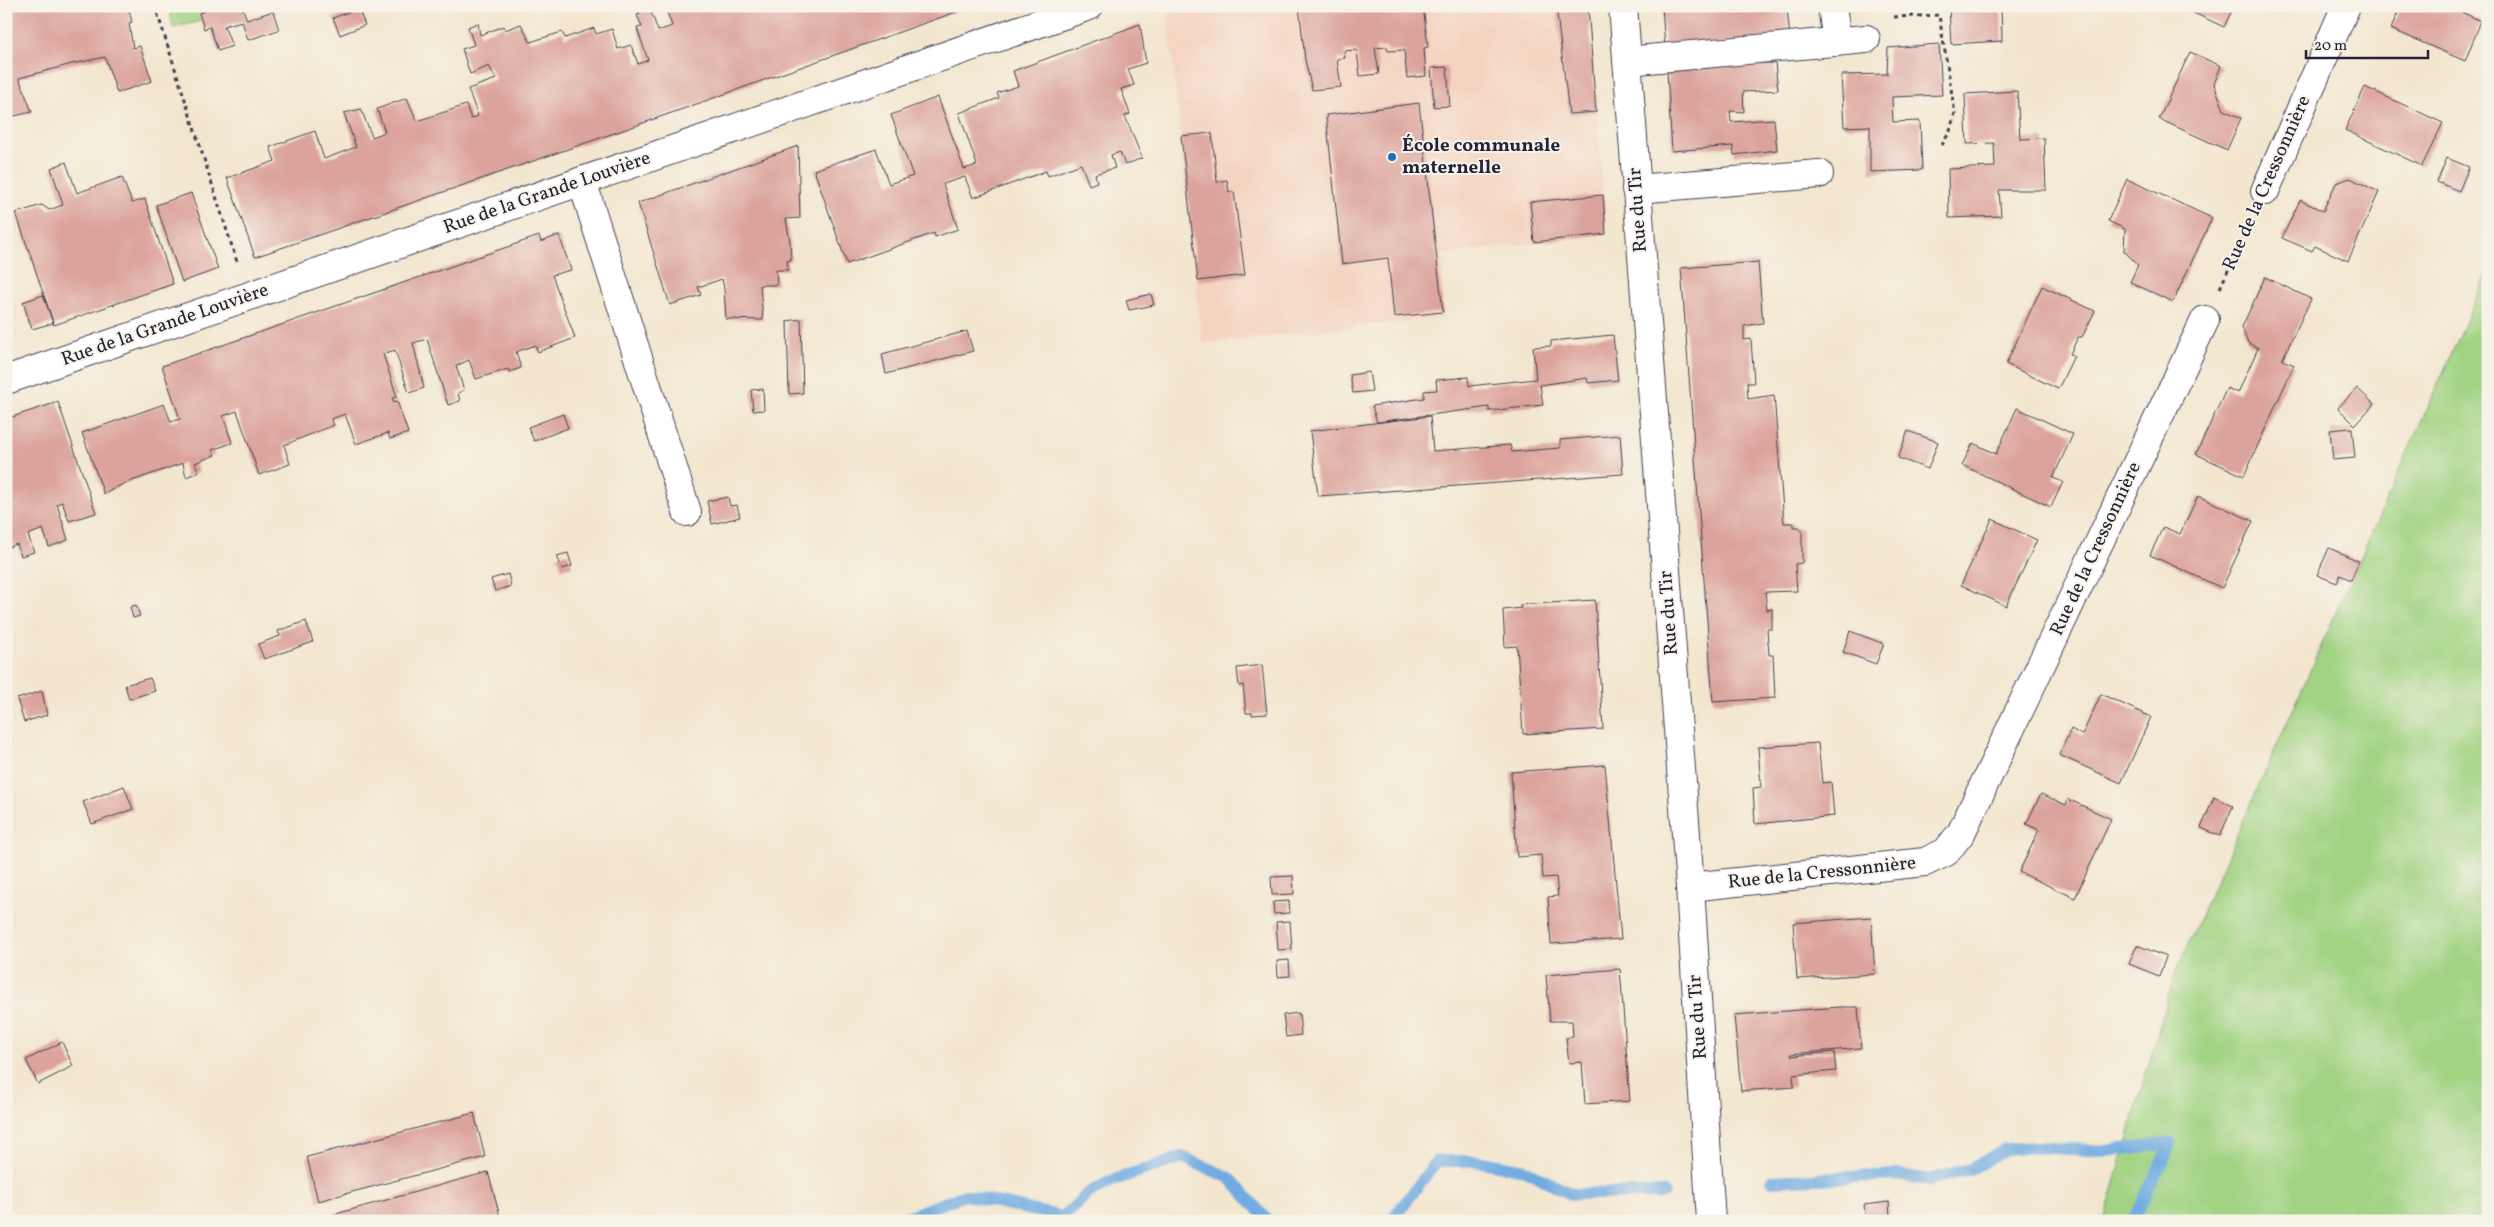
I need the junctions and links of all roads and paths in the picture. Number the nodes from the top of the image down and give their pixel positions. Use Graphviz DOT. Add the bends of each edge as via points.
graph roads {
  1 [pos="155,6"];
  2 [pos="1089,6"];
  3 [pos="1623,6"];
  4 [pos="1832,6"];
  5 [pos="1911,6"];
  6 [pos="2346,6"];
  7 [pos="1912,16"];
  8 [pos="1885,17"];
  9 [pos="1866,40"];
  10 [pos="1837,42"];
  11 [pos="1627,61"];
  12 [pos="1942,145"];
  13 [pos="1819,174"];
  14 [pos="582,181"];
  15 [pos="1636,189"];
  16 [pos="2265,191"];
  17 [pos="248,296"];
  18 [pos="2205,320"];
  19 [pos="6,380"];
  20 [pos="687,512"];
  21 [pos="1690,887"];
  22 [pos="1711,1221"];
  1 -- 17 [label="path"];
  2 -- 14 [label="main road, Rue de la Grande Louvière"];
  3 -- 11 [label="main road, Rue du Tir"];
  4 -- 10 [label="main road"];
  5 -- 7 [label="path"];
  6 -- 16 [label="main road, Rue de la Cressonnière"];
  7 -- 8 [label="path"];
  7 -- 12 [label="path" via="1938,15 1955,113 1950,132"];
  9 -- 10 [label="main road"];
  10 -- 11 [label="main road"];
  11 -- 15 [label="main road, Rue du Tir"];
  13 -- 15 [label="main road"];
  14 -- 17 [label="main road, Rue de la Grande Louvière"];
  14 -- 20 [label="main road"];
  15 -- 21 [label="main road, Rue du Tir"];
  16 -- 18 [label="path, Rue de la Cressonnière"];
  17 -- 19 [label="main road, Rue de la Grande Louvière"];
  18 -- 21 [label="main road, Rue de la Cressonnière" via="1965,824 1946,852 1925,862"];
  21 -- 22 [label="main road, Rue du Tir"];
}
